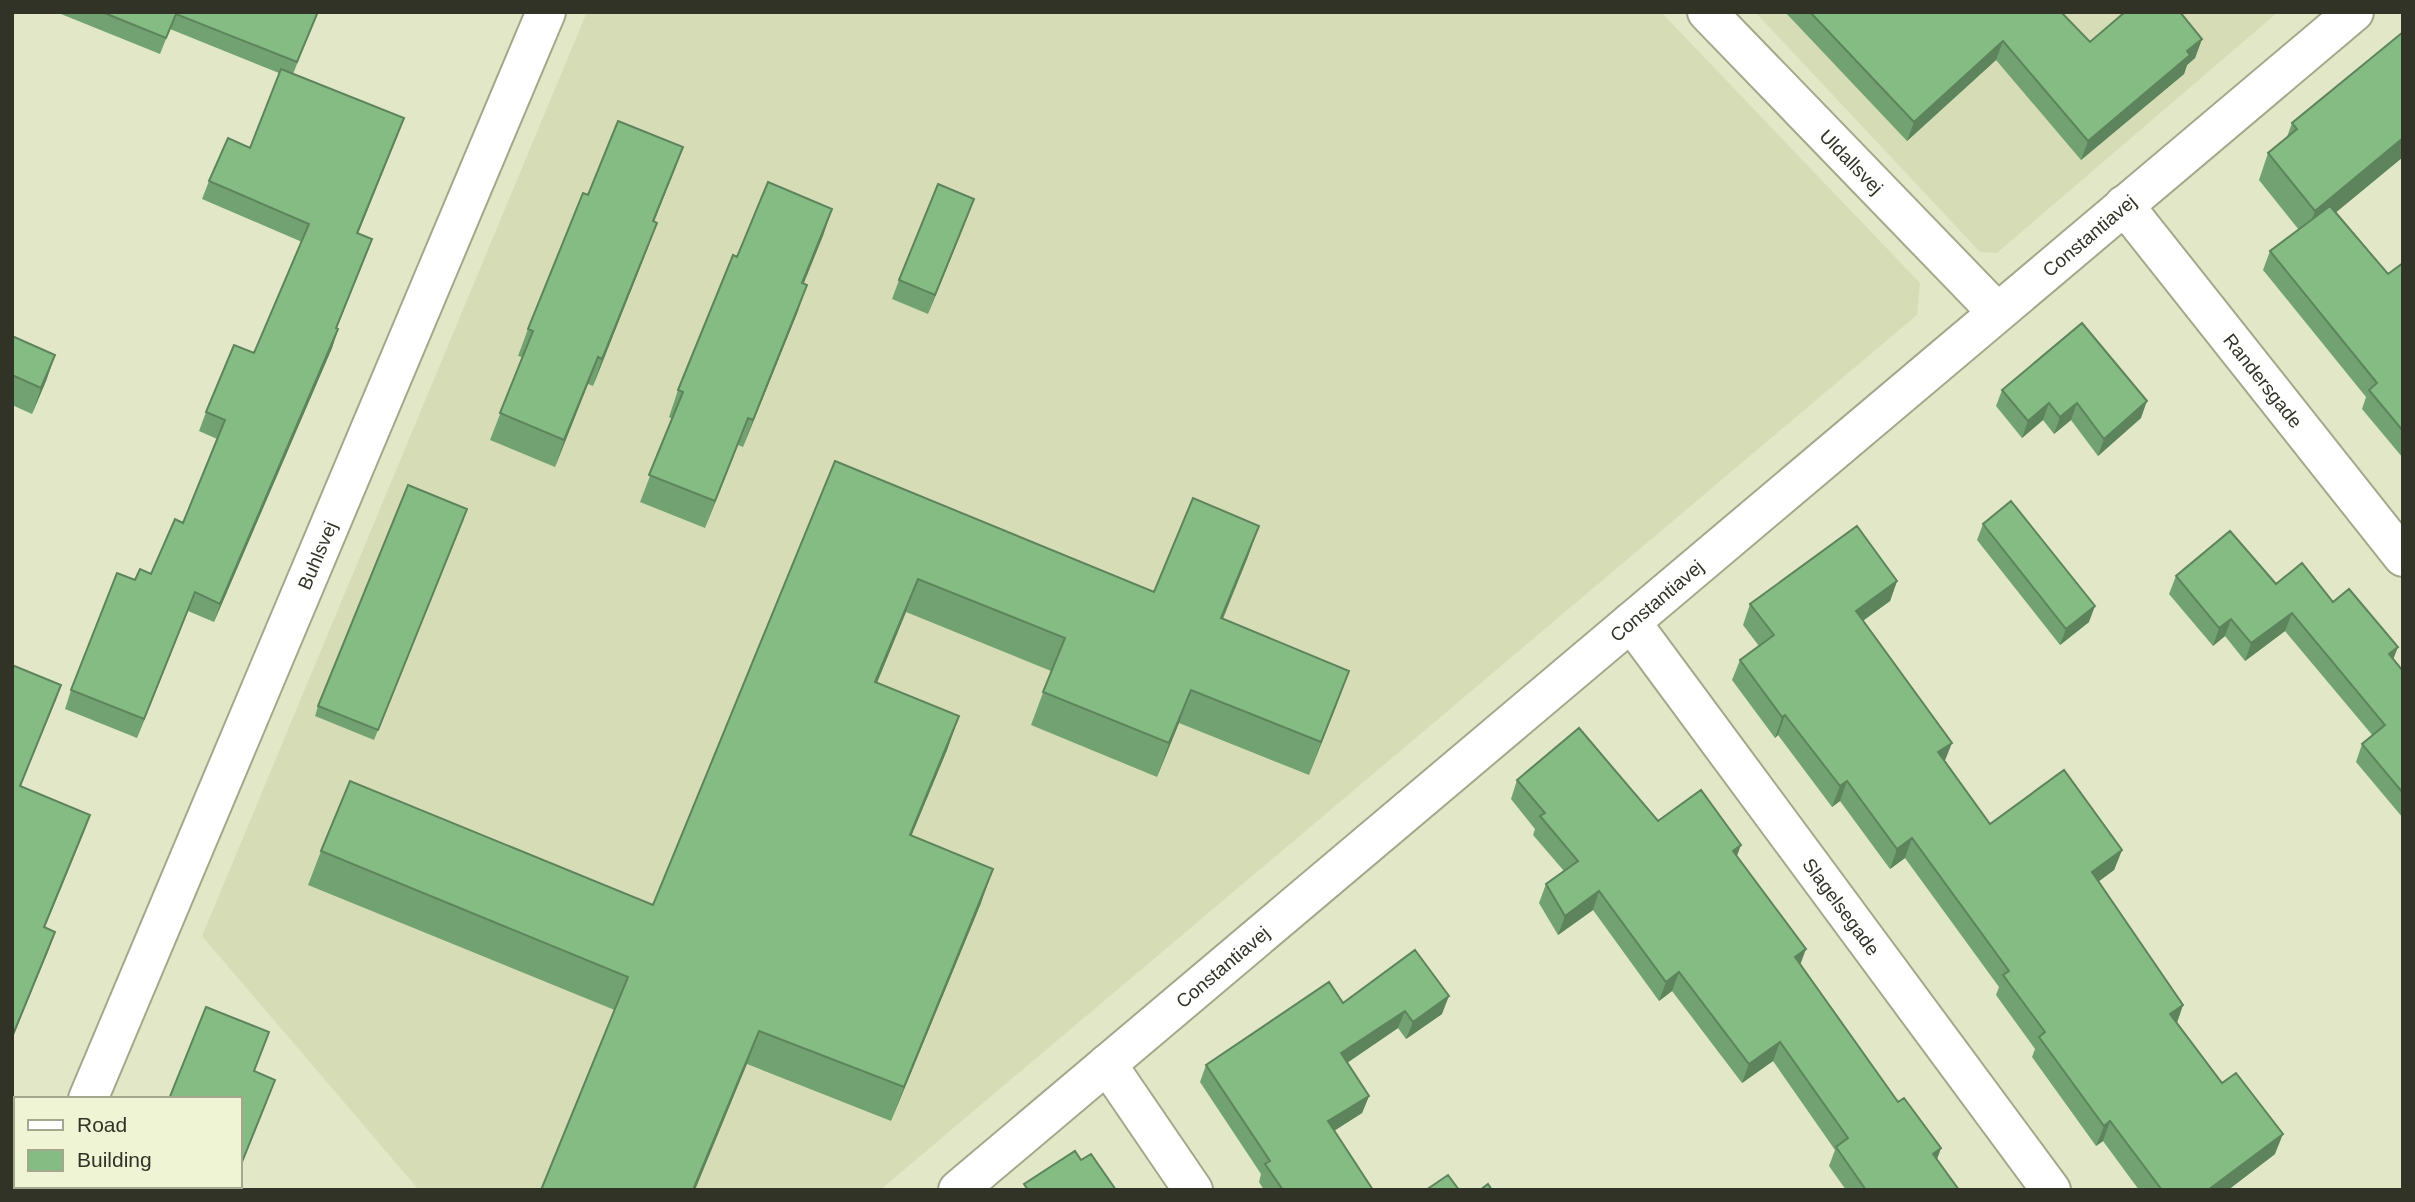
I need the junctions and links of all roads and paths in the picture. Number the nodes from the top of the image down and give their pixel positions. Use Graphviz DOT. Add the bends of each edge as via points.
graph roads {
  1 [pos="546,12"];
  2 [pos="1707,12"];
  3 [pos="2354,12"];
  4 [pos="2124,205"];
  5 [pos="1996,311"];
  6 [pos="2403,556"];
  7 [pos="1631,622"];
  8 [pos="1107,1064"];
  9 [pos="89,1097"];
  10 [pos="958,1190"];
  11 [pos="1194,1190"];
  12 [pos="2052,1190"];
  1 -- 9 [label="street, Buhlsvej"];
  2 -- 5 [label="street, Uldallsvej"];
  3 -- 4 [label="street, Constantiavej"];
  4 -- 5 [label="street, Constantiavej"];
  4 -- 6 [label="street, Randersgade"];
  5 -- 7 [label="street, Constantiavej"];
  7 -- 8 [label="street, Constantiavej"];
  7 -- 12 [label="street, Slagelsegade"];
  8 -- 10 [label="street, Constantiavej"];
  8 -- 11 [label="street"];
}
